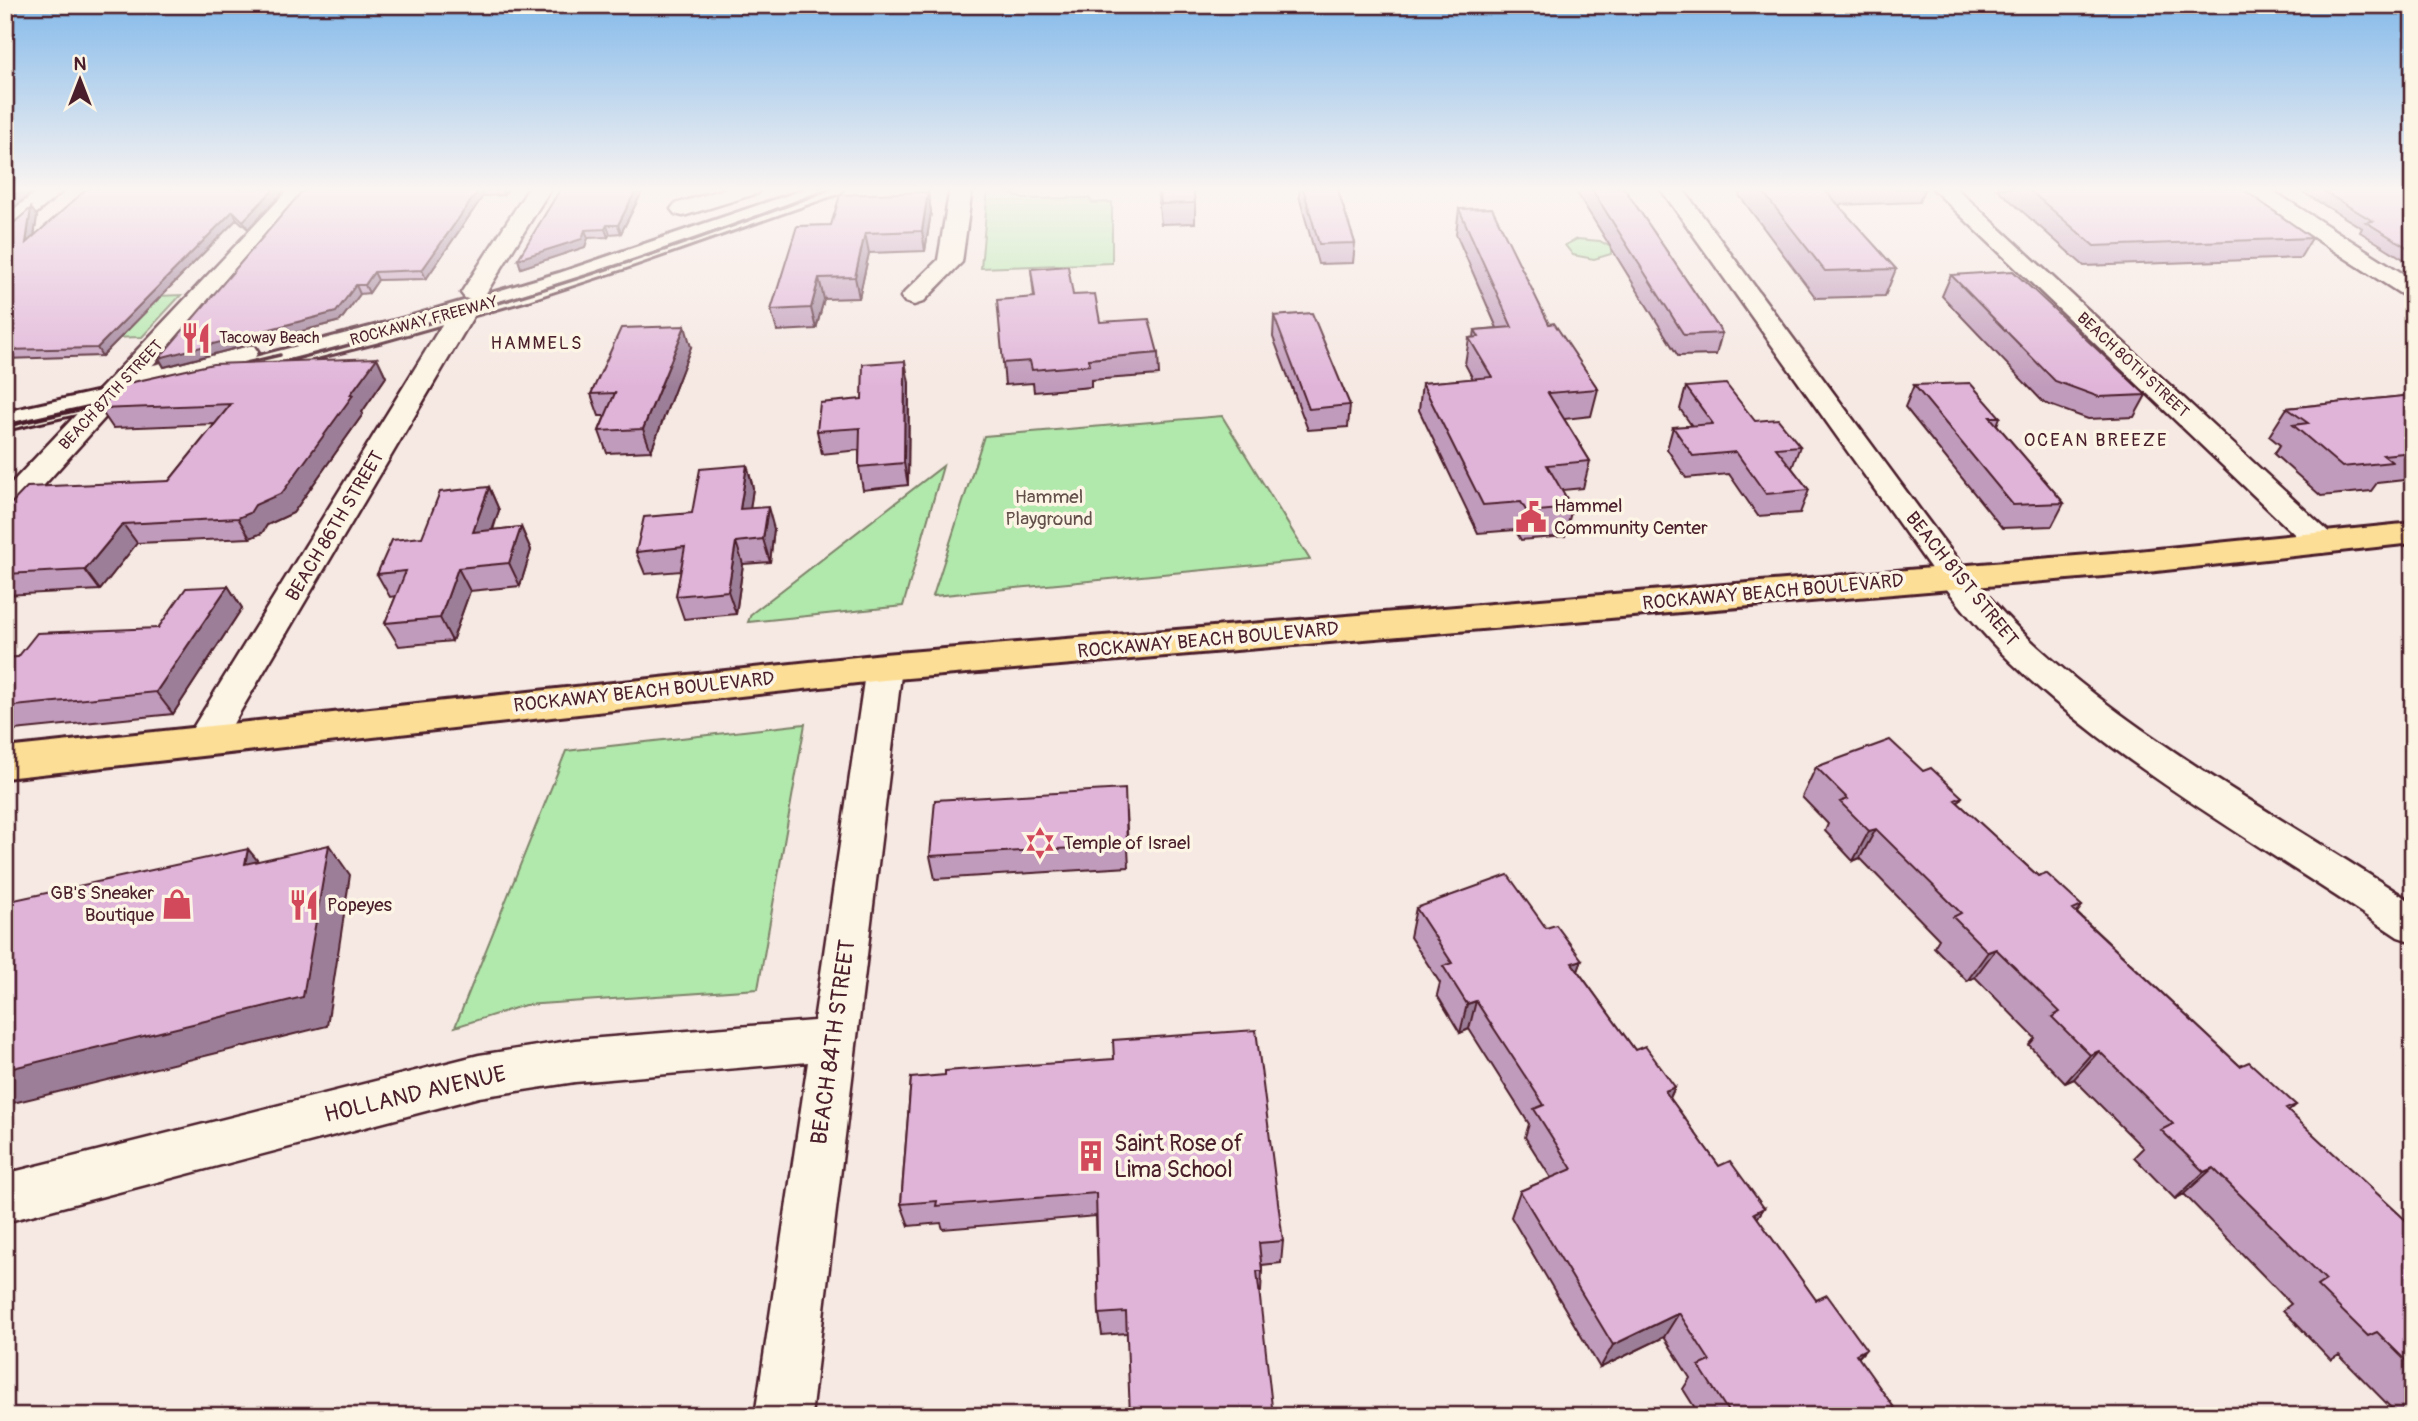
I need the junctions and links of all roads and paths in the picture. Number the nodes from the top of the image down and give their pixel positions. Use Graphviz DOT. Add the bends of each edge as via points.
graph roads {
  1 [pos="241,254"];
  2 [pos="498,254"];
  3 [pos="578,254"];
  4 [pos="641,254"];
  5 [pos="951,254"];
  6 [pos="1720,254"];
  7 [pos="2014,254"];
  8 [pos="2361,254"];
  9 [pos="2406,282"];
  10 [pos="914,297"];
  11 [pos="469,301"];
  12 [pos="116,390"];
  13 [pos="5,405"];
  14 [pos="5,421"];
  15 [pos="5,509"];
  16 [pos="2413,533"];
  17 [pos="2322,543"];
  18 [pos="1956,577"];
  19 [pos="884,667"];
  20 [pos="204,741"];
  21 [pos="5,763"];
  22 [pos="2413,925"];
  23 [pos="833,1040"];
  24 [pos="5,1198"];
  25 [pos="783,1416"];
  1 -- 12 [label="street, BEACH 87TH STREET"];
  2 -- 11 [label="street, BEACH 86TH STREET"];
  3 -- 11 [label="street, ROCKAWAY FREEWAY"];
  4 -- 11 [label="street, ROCKAWAY FREEWAY"];
  5 -- 10 [label="street" via="950,262"];
  6 -- 18 [label="street, BEACH 81ST STREET"];
  7 -- 17 [label="street, BEACH 80TH STREET"];
  8 -- 9 [label="street"];
  11 -- 12 [label="street, ROCKAWAY FREEWAY" via="318,334"];
  11 -- 20 [label="street, BEACH 86TH STREET"];
  12 -- 13 [label="street, ROCKAWAY FREEWAY"];
  12 -- 14 [label="street, ROCKAWAY FREEWAY"];
  12 -- 15 [label="street, BEACH 87TH STREET"];
  16 -- 17 [label="main road, ROCKAWAY BEACH BOULEVARD"];
  17 -- 18 [label="main road, ROCKAWAY BEACH BOULEVARD"];
  18 -- 19 [label="main road, ROCKAWAY BEACH BOULEVARD"];
  18 -- 22 [label="street, BEACH 81ST STREET" via="2025,654 2117,731"];
  19 -- 20 [label="main road, ROCKAWAY BEACH BOULEVARD"];
  19 -- 23 [label="street, BEACH 84TH STREET"];
  20 -- 21 [label="main road, ROCKAWAY BEACH BOULEVARD"];
  23 -- 24 [label="street, HOLLAND AVENUE" via="575,1061 479,1076"];
  23 -- 25 [label="street, BEACH 84TH STREET"];
}
